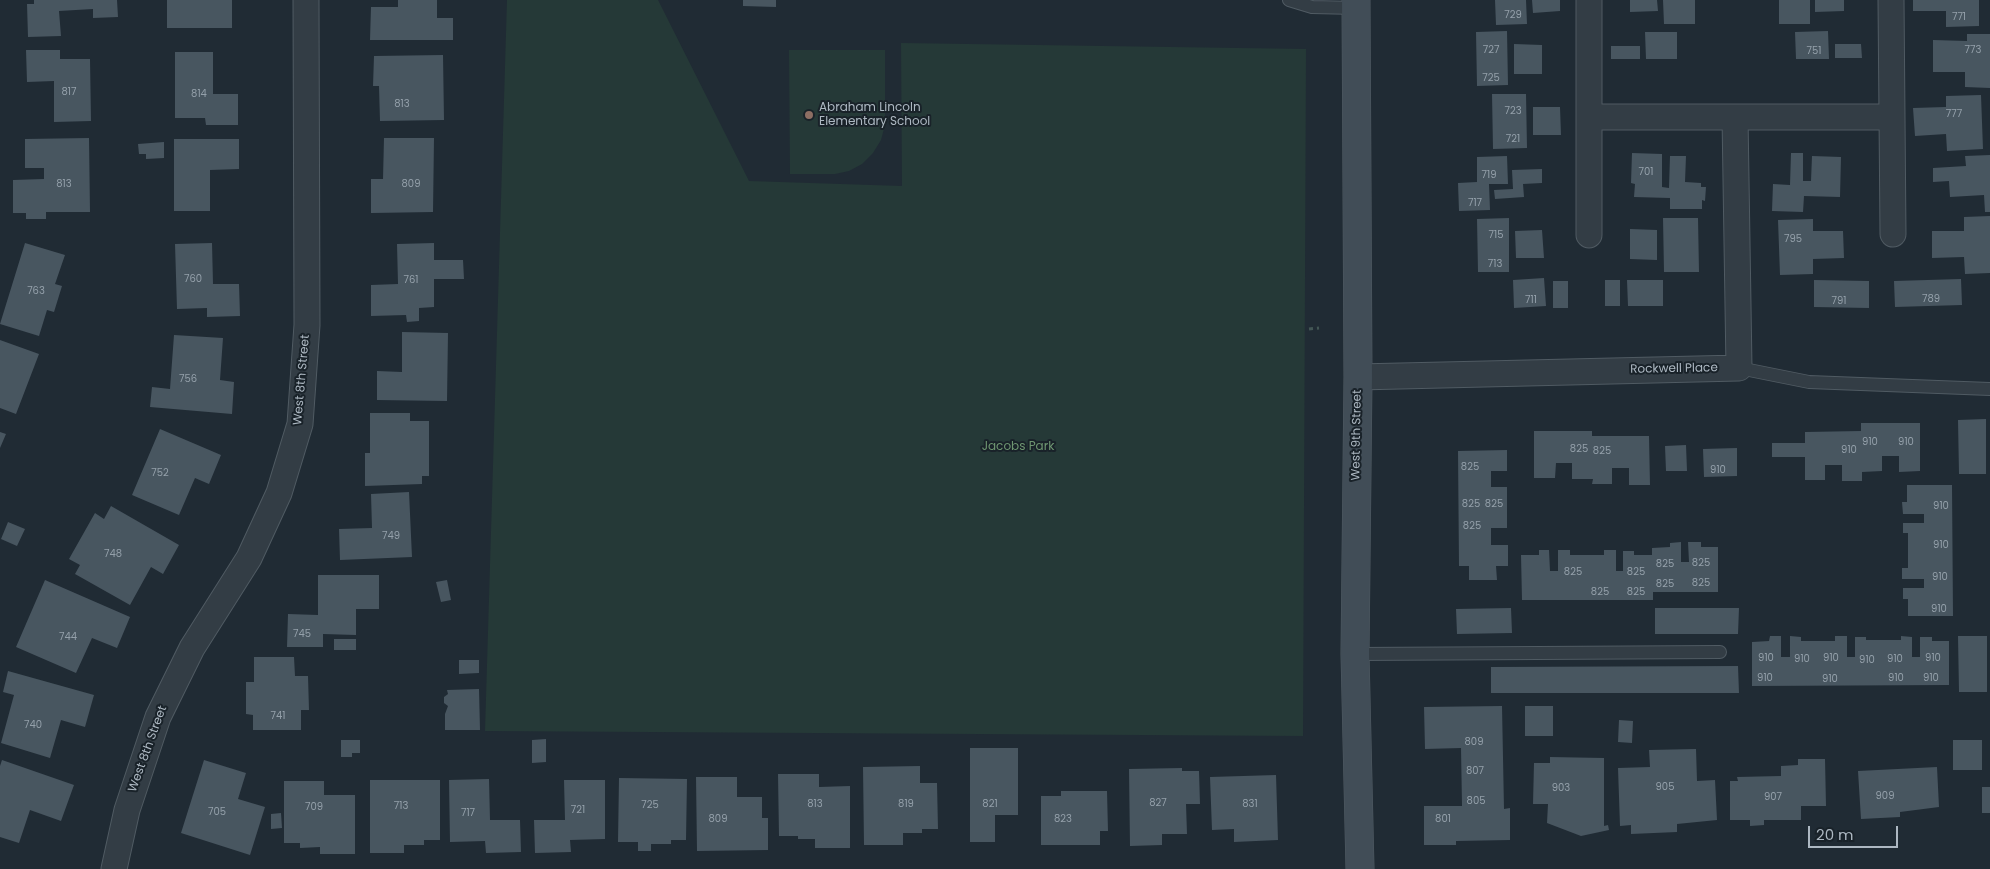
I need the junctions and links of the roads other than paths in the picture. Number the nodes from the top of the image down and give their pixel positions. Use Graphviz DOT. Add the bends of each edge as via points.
graph roads {
  1 [pos="306,0"];
  2 [pos="1289,0"];
  3 [pos="1589,0"];
  4 [pos="1891,0"];
  5 [pos="1356,4"];
  6 [pos="1590,117"];
  7 [pos="1892,117"];
  8 [pos="1735,118"];
  9 [pos="1893,234"];
  10 [pos="1589,236"];
  11 [pos="1739,368"];
  12 [pos="1358,377"];
  13 [pos="1990,389"];
  14 [pos="1720,652"];
  15 [pos="1356,654"];
  16 [pos="114,869"];
  17 [pos="1360,869"];
  1 -- 16 [label="street, West 8th Street" via="307,326 300,424 279,493 248,558 192,648 158,717 127,810"];
  2 -- 5 [label="lane" via="1312,7"];
  3 -- 6 [label="street"];
  4 -- 7 [label="street"];
  5 -- 12 [label="street, West 9th Street"];
  6 -- 8 [label="street"];
  6 -- 10 [label="street"];
  7 -- 8 [label="street"];
  7 -- 9 [label="street"];
  8 -- 11 [label="street"];
  11 -- 12 [label="street, Rockwell Place"];
  11 -- 13 [label="lane" via="1810,382"];
  12 -- 15 [label="street, West 9th Street"];
  14 -- 15 [label="lane"];
  15 -- 17 [label="street, West 9th Street"];
}
